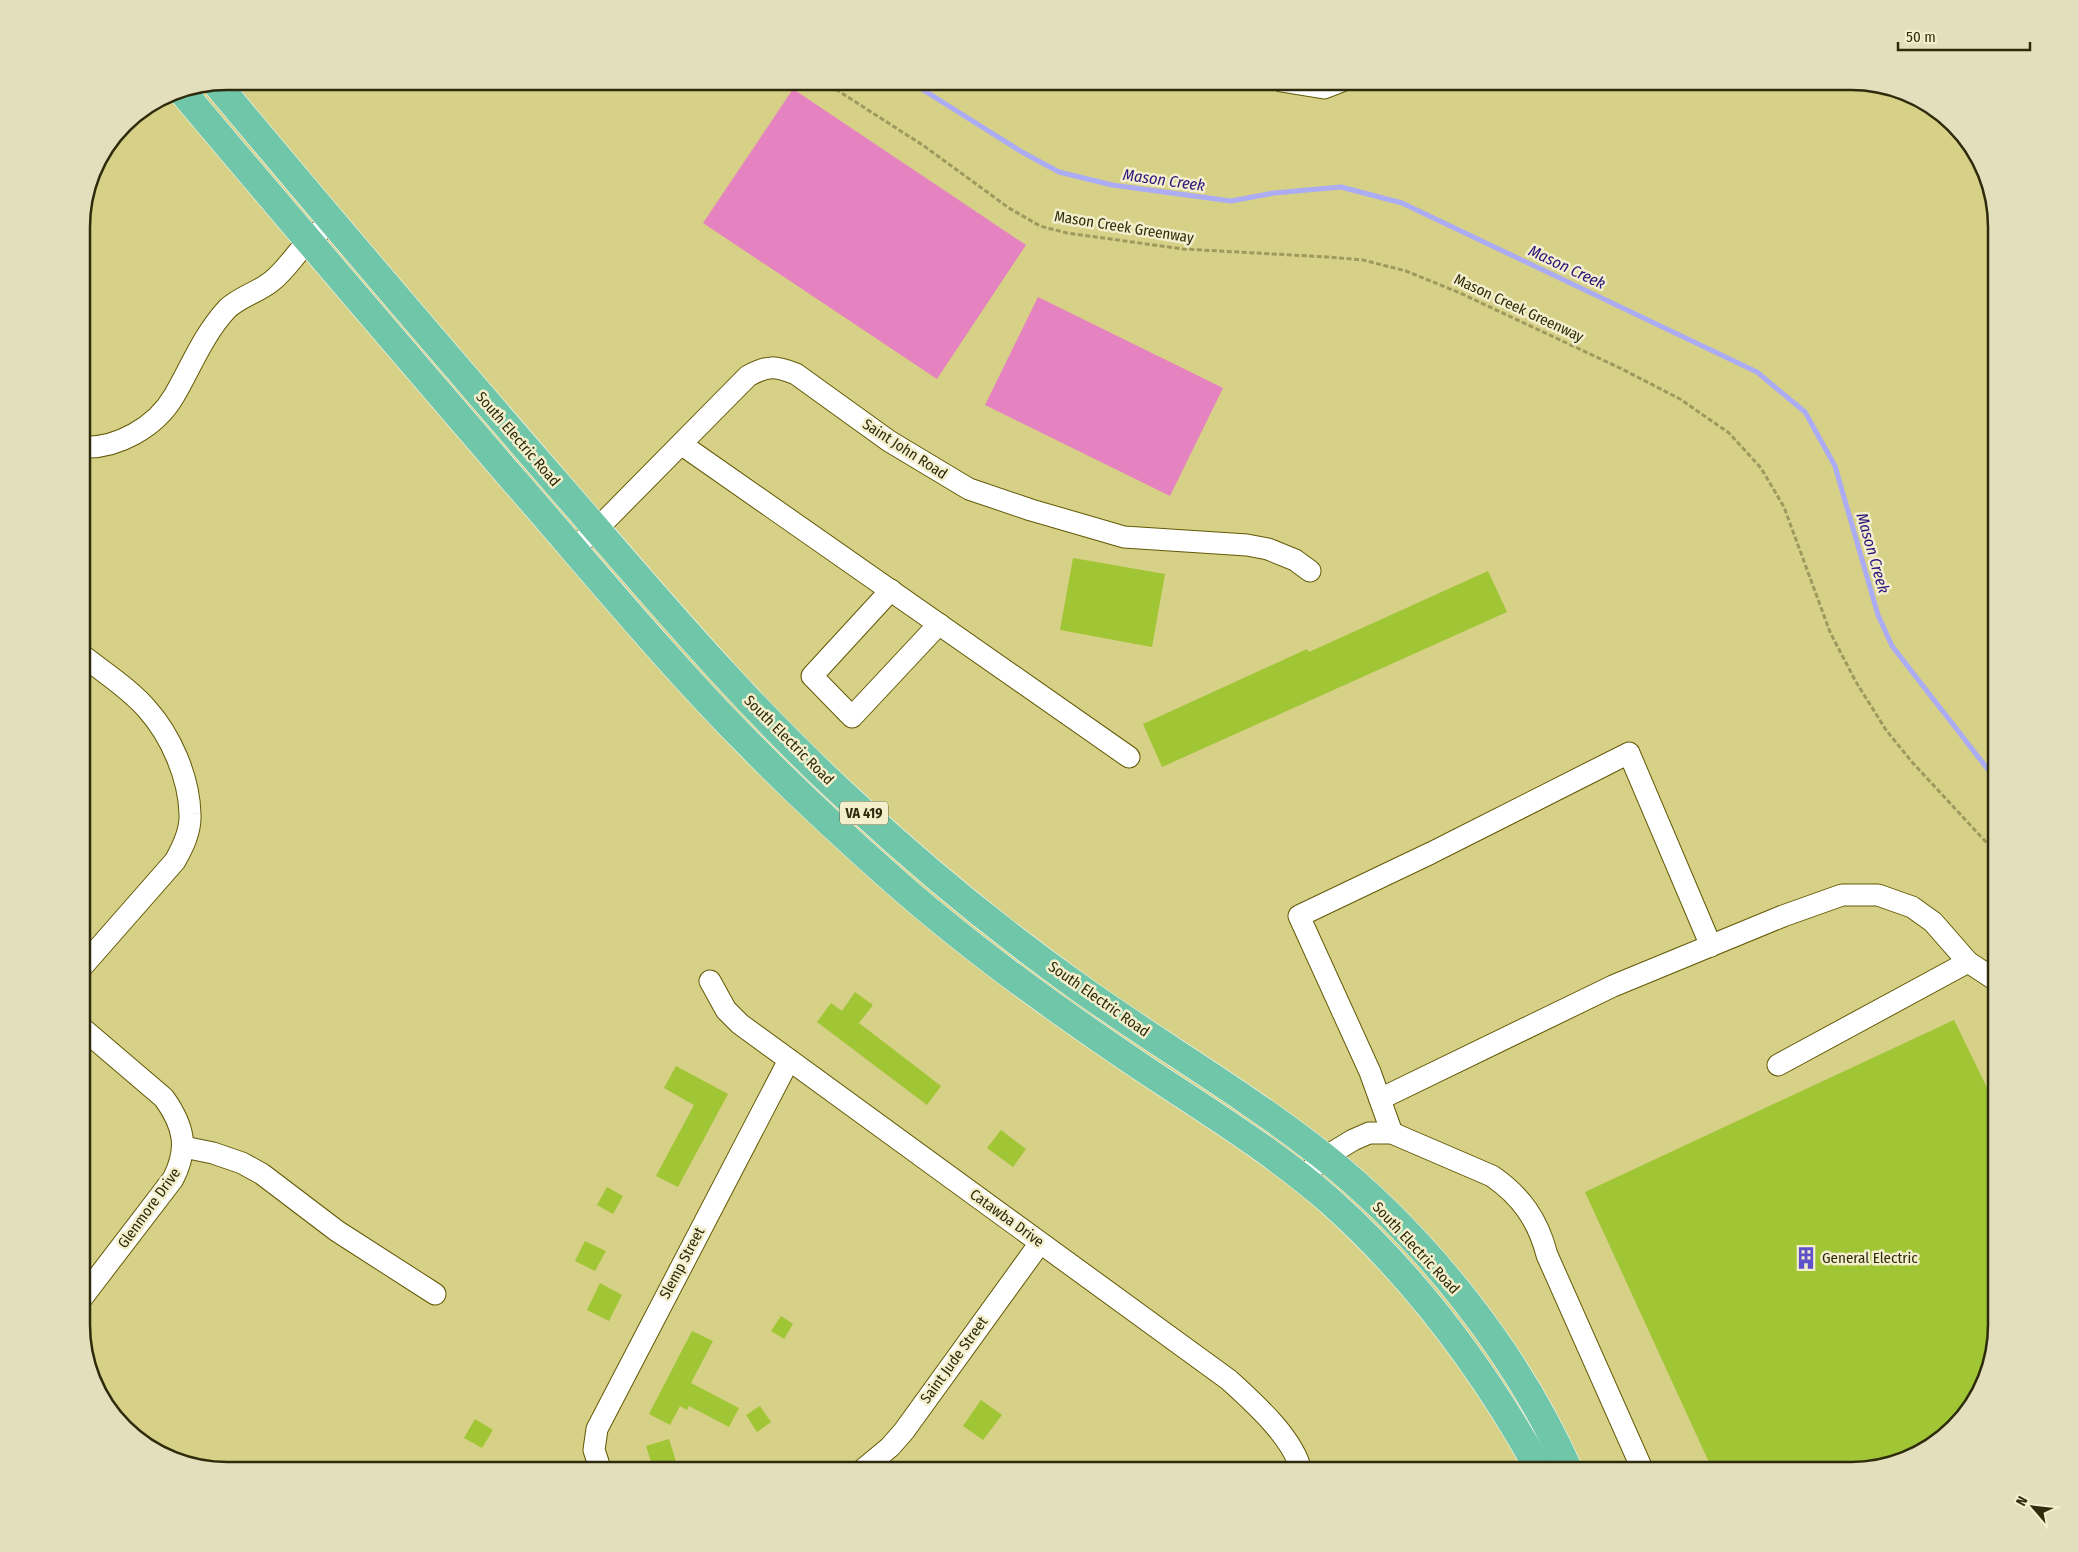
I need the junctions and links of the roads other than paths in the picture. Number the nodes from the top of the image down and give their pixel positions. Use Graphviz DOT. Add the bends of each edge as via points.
graph roads {
  1 [pos="221,90"];
  2 [pos="186,96"];
  3 [pos="331,222"];
  4 [pos="308,242"];
  5 [pos="681,444"];
  6 [pos="90,447"];
  7 [pos="596,529"];
  8 [pos="573,548"];
  9 [pos="1310,571"];
  10 [pos="891,590"];
  11 [pos="939,624"];
  12 [pos="90,662"];
  13 [pos="1129,756"];
  14 [pos="1711,946"];
  15 [pos="90,958"];
  16 [pos="1968,962"];
  17 [pos="1988,975"];
  18 [pos="710,981"];
  19 [pos="90,1035"];
  20 [pos="789,1060"];
  21 [pos="1778,1065"];
  22 [pos="1380,1099"];
  23 [pos="1392,1132"];
  24 [pos="184,1147"];
  25 [pos="1325,1157"];
  26 [pos="1302,1178"];
  27 [pos="1040,1242"];
  28 [pos="90,1288"];
  29 [pos="434,1294"];
  30 [pos="598,1462"];
  31 [pos="872,1462"];
  32 [pos="1298,1462"];
  33 [pos="1535,1462"];
  34 [pos="1564,1462"];
  35 [pos="1639,1462"];
  1 -- 3 [label="main road, South Electric Road / VA 419"];
  2 -- 4 [label="main road, South Electric Road / VA 419"];
  3 -- 4 [label="street"];
  3 -- 7 [label="main road, South Electric Road / VA 419"];
  4 -- 6 [label="street" via="272,281 229,308 209,332 173,398 158,415 119,442"];
  4 -- 8 [label="main road, South Electric Road / VA 419"];
  5 -- 7 [label="street, Saint John Road"];
  5 -- 9 [label="street, Saint John Road" via="748,376 764,367 779,368 796,374 889,441 969,489 1124,537 1247,545 1268,550 1295,560"];
  5 -- 10 [label="street"];
  7 -- 8 [label="street, Saint John Road"];
  7 -- 25 [label="main road, South Electric Road / VA 419" via="786,740 937,877 1082,990 1279,1122"];
  8 -- 26 [label="main road, South Electric Road / VA 419" via="744,739 885,873 1005,970"];
  10 -- 11 [label="street"];
  10 -- 11 [label="street" via="812,676 852,717"];
  11 -- 13 [label="street"];
  12 -- 15 [label="street" via="146,707 163,729 184,781 190,814 184,844 175,861"];
  14 -- 16 [label="street" via="1842,895 1878,895 1912,907 1933,922"];
  14 -- 22 [label="street" via="1613,986"];
  14 -- 22 [label="street" via="1629,753 1299,916"];
  16 -- 17 [label="street"];
  16 -- 21 [label="street"];
  18 -- 20 [label="street, Catawba Drive" via="726,1010 740,1024"];
  19 -- 24 [label="street, Glenmore Drive" via="164,1098 181,1129"];
  20 -- 27 [label="street, Catawba Drive"];
  20 -- 30 [label="street, Slemp Street" via="597,1429 594,1450"];
  22 -- 23 [label="street"];
  23 -- 25 [label="street" via="1369,1133"];
  23 -- 35 [label="street" via="1492,1176 1515,1194 1531,1213"];
  24 -- 28 [label="street, Glenmore Drive" via="173,1179"];
  24 -- 29 [label="street" via="214,1153 262,1174 337,1231"];
  25 -- 26 [label="street"];
  25 -- 34 [label="main road, South Electric Road / VA 419" via="1398,1225 1467,1304 1506,1358"];
  26 -- 33 [label="main road, South Electric Road / VA 419" via="1373,1243 1453,1334 1510,1416"];
  27 -- 31 [label="street, Saint Jude Street" via="904,1431"];
  27 -- 32 [label="street, Catawba Drive" via="1228,1380 1258,1407 1283,1437"];
}
